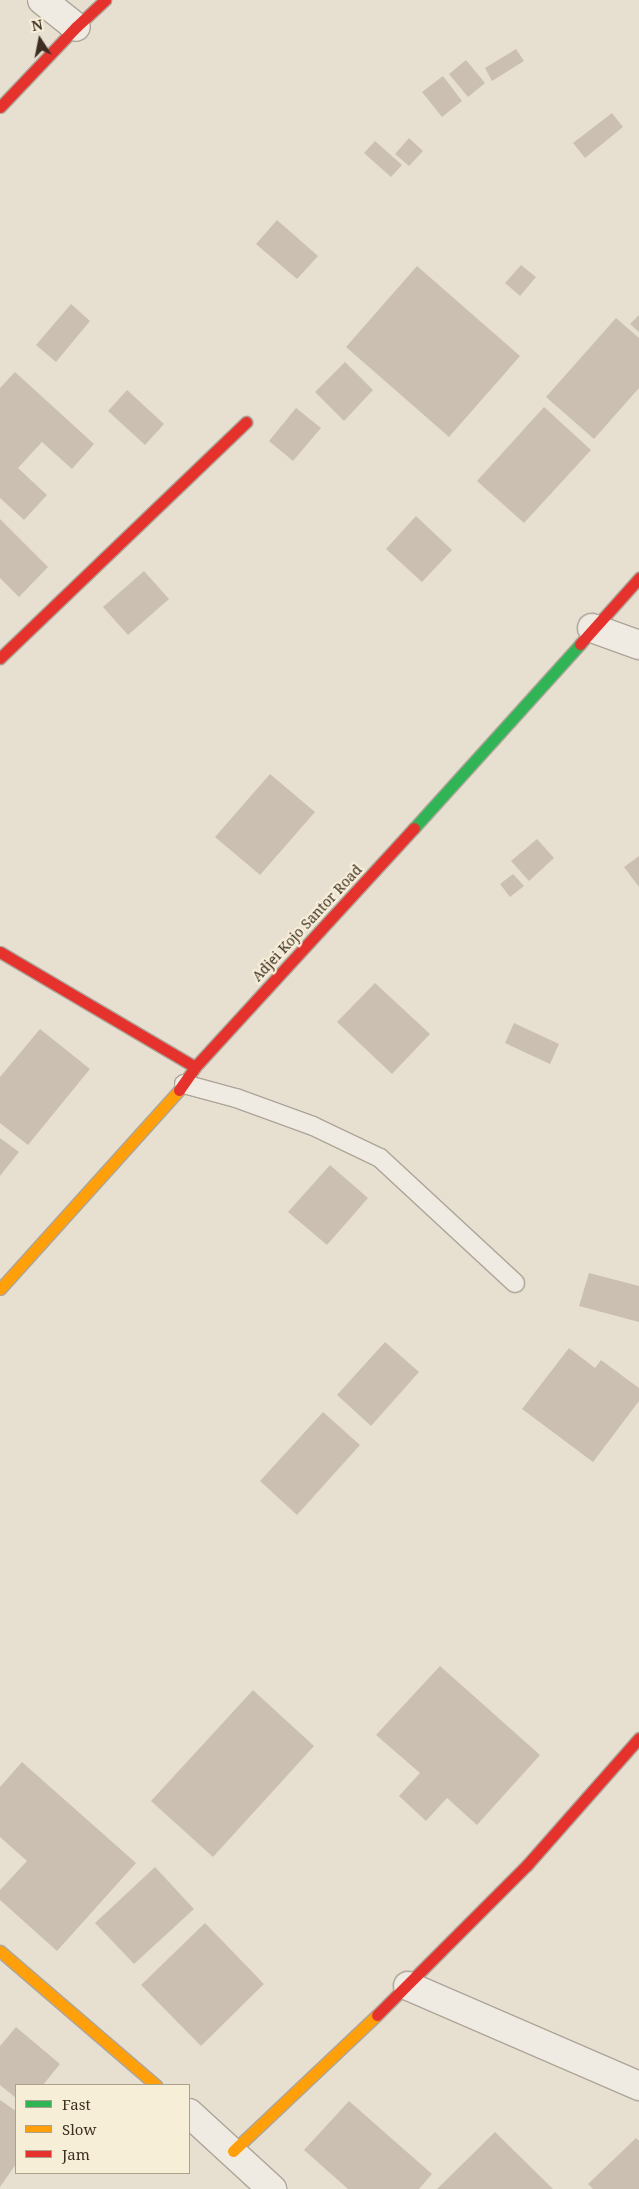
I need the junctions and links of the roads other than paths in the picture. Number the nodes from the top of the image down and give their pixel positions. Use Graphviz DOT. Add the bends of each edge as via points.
graph roads {
  1 [pos="42,0"];
  2 [pos="105,0"];
  3 [pos="76,27"];
  4 [pos="0,106"];
  5 [pos="246,422"];
  6 [pos="639,578"];
  7 [pos="592,628"];
  8 [pos="639,645"];
  9 [pos="0,658"];
  10 [pos="0,952"];
  11 [pos="194,1067"];
  12 [pos="184,1084"];
  13 [pos="515,1283"];
  14 [pos="0,1289"];
  15 [pos="639,1738"];
  16 [pos="0,1950"];
  17 [pos="408,1986"];
  18 [pos="155,2084"];
  19 [pos="639,2086"];
  20 [pos="190,2114"];
  21 [pos="233,2151"];
  22 [pos="272,2189"];
  1 -- 3 [label="street"];
  2 -- 3 [label="street"];
  3 -- 4 [label="street"];
  5 -- 9 [label="street"];
  6 -- 7 [label="street, Adjei Kojo Santor Road"];
  7 -- 8 [label="street"];
  7 -- 11 [label="street, Adjei Kojo Santor Road"];
  10 -- 11 [label="street"];
  11 -- 12 [label="street, Adjei Kojo Santor Road"];
  12 -- 13 [label="lane" via="236,1098 313,1126 380,1158"];
  12 -- 14 [label="street, Adjei Kojo Santor Road"];
  15 -- 17 [label="street" via="527,1865"];
  16 -- 18 [label="street"];
  17 -- 19 [label="street"];
  17 -- 21 [label="street"];
  20 -- 21 [label="street"];
  21 -- 22 [label="street"];
}
